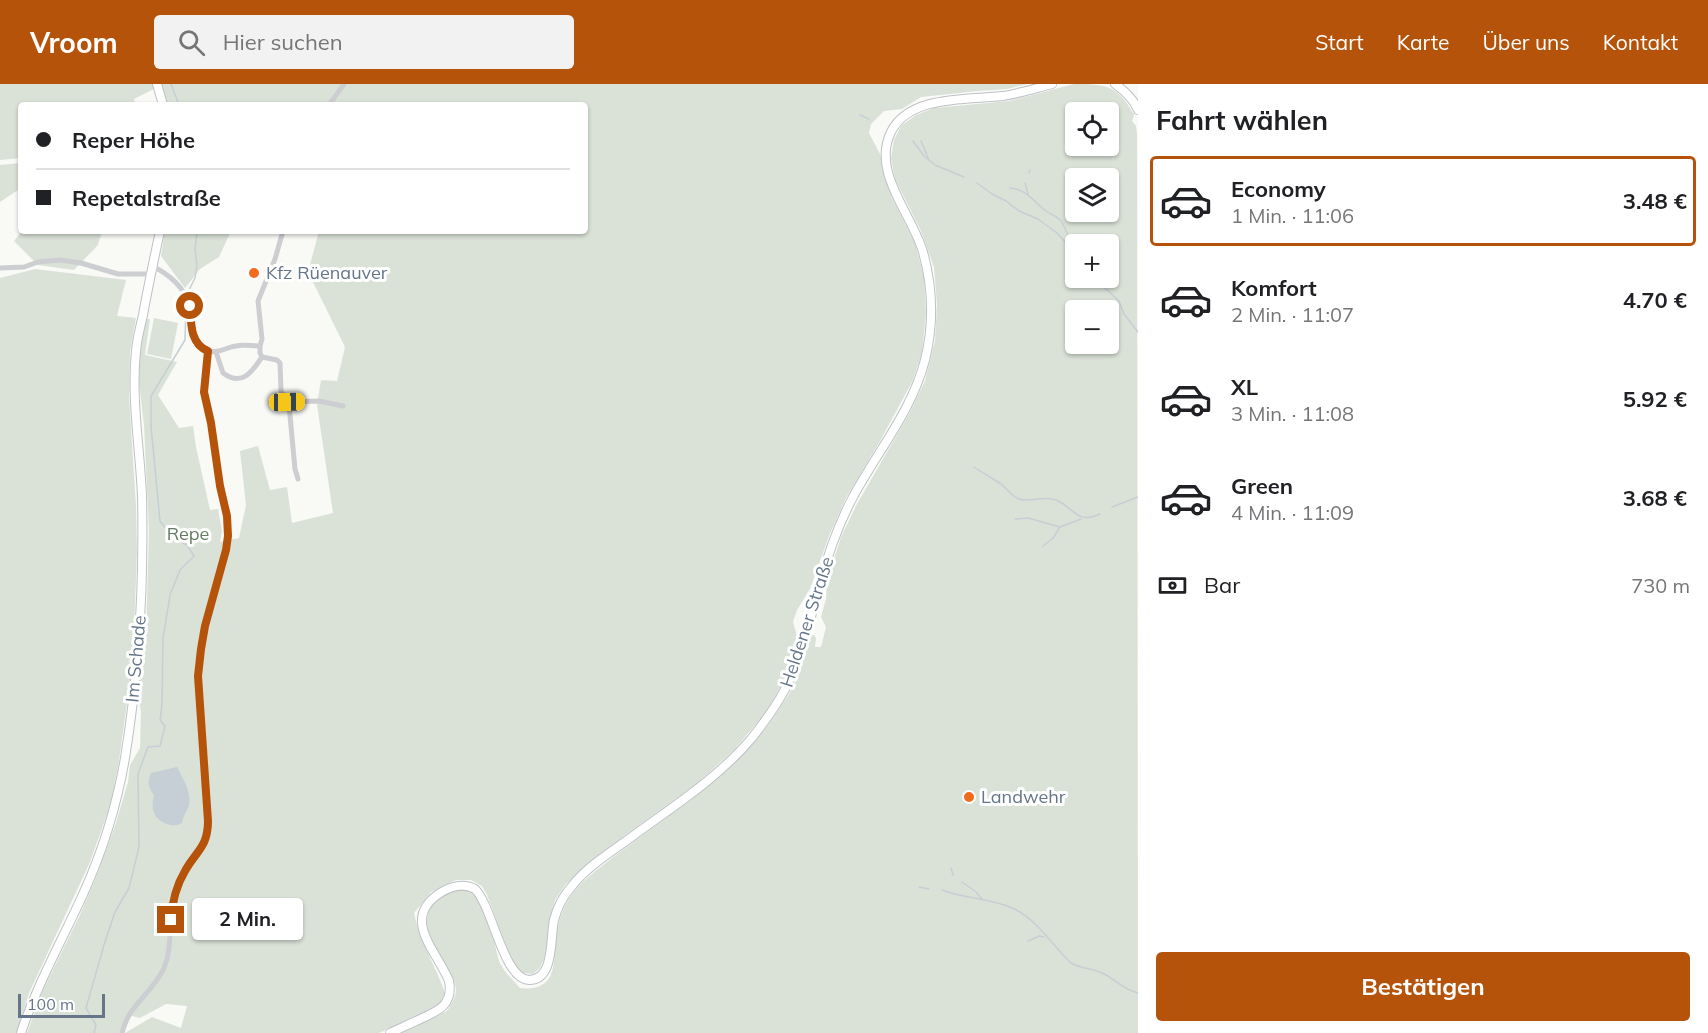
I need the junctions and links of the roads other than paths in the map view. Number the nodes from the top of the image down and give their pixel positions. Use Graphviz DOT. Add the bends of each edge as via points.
graph roads {
  1 [pos="157,84"];
  2 [pos="344,84"];
  3 [pos="1052,84"];
  4 [pos="1115,84"];
  5 [pos="162,102"];
  6 [pos="331,102"];
  7 [pos="1138,110"];
  8 [pos="159,234"];
  9 [pos="282,234"];
  10 [pos="0,268"];
  11 [pos="151,270"];
  12 [pos="260,346"];
  13 [pos="208,351"];
  14 [pos="216,352"];
  15 [pos="262,357"];
  16 [pos="287,402"];
  17 [pos="343,406"];
  18 [pos="298,478"];
  19 [pos="21,1033"];
  20 [pos="122,1033"];
  21 [pos="390,1033"];
  1 -- 5 [label="main road"];
  2 -- 6 [label="street"];
  3 -- 21 [label="main road, Heldener Straße" via="1007,95 917,107 899,120 891,132 886,152 891,185 917,234 928,275 932,308 928,345 913,392 852,498 832,545 799,656 769,716 723,769 571,886 554,921 548,964 541,976 524,979 512,968 476,889 460,886 431,900 422,912 422,926 449,981 447,1003"];
  4 -- 7 [label="main road" via="1127,93"];
  8 -- 11 [label="main road, Im Schade"];
  9 -- 12 [label="street" via="258,301"];
  10 -- 11 [label="street" via="60,260 118,274"];
  11 -- 13 [label="street" via="170,276 182,290 190,306 192,332 199,346"];
  11 -- 19 [label="main road, Im Schade" via="136,350 141,597 125,757 98,860 35,993"];
  12 -- 14 [label="street" via="236,346"];
  12 -- 15 [label="street"];
  13 -- 14 [label="street"];
  13 -- 20 [label="street" via="204,392 228,536 205,626 198,676 207,836 175,896 165,965 129,1015"];
  14 -- 15 [label="street" via="223,373 233,378 248,376"];
  15 -- 16 [label="street" via="279,361 281,391"];
  16 -- 17 [label="street" via="319,401"];
  16 -- 18 [label="street"];
}
